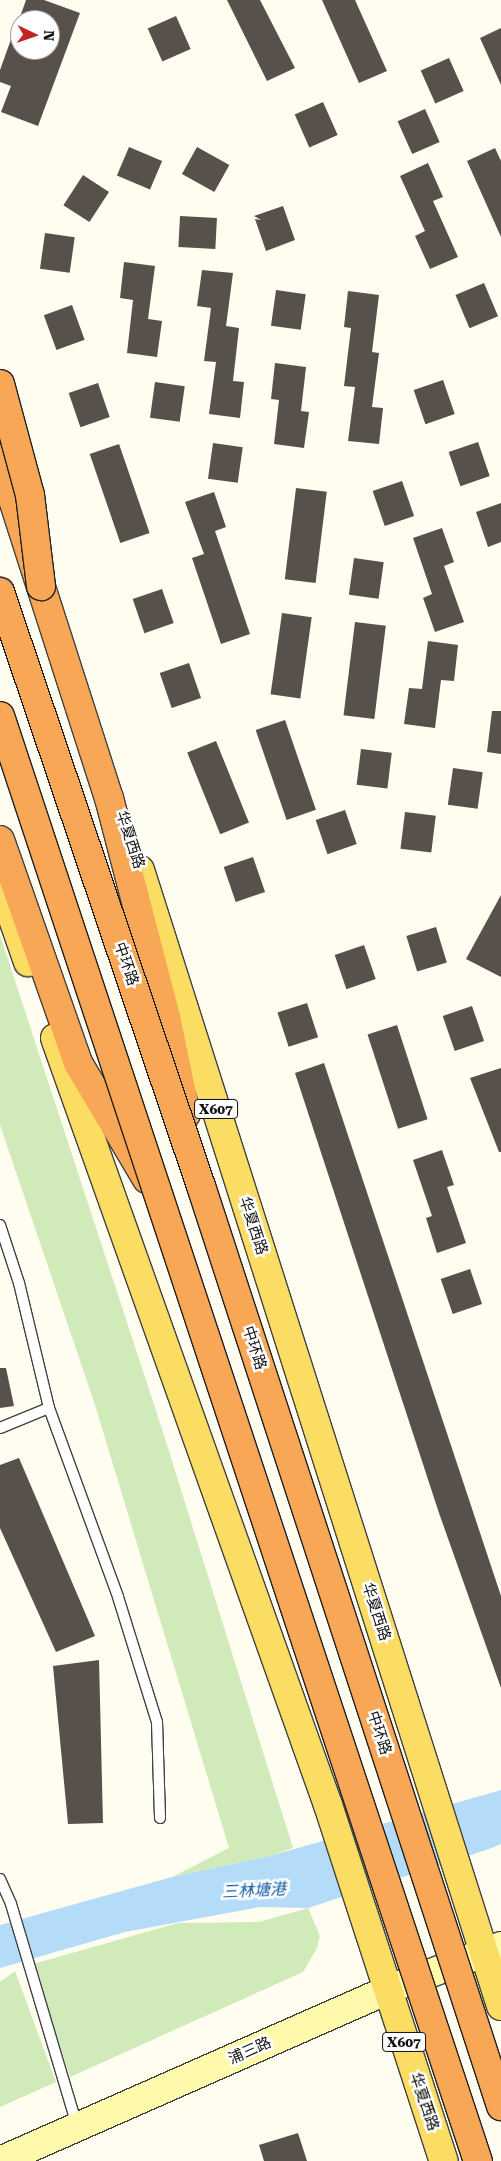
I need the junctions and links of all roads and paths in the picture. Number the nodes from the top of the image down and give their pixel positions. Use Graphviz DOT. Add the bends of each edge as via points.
graph roads {
  1 [pos="0,384"];
  2 [pos="0,448"];
  3 [pos="0,459"];
  4 [pos="41,586"];
  5 [pos="0,592"];
  6 [pos="0,716"];
  7 [pos="0,840"];
  8 [pos="0,882"];
  9 [pos="201,1186"];
  10 [pos="161,1201"];
  11 [pos="0,1225"];
  12 [pos="49,1408"];
  13 [pos="0,1428"];
  14 [pos="160,1818"];
  15 [pos="0,1879"];
  16 [pos="493,1950"];
  17 [pos="386,1990"];
  18 [pos="501,2006"];
  19 [pos="501,2106"];
  20 [pos="77,2126"];
  21 [pos="0,2160"];
  22 [pos="444,2161"];
  23 [pos="478,2161"];
  1 -- 4 [label="highway, bridge" via="30,495"];
  2 -- 16 [label="main road, 华夏西路 / X607" via="132,844 461,1884"];
  3 -- 4 [label="highway, bridge"];
  4 -- 9 [label="highway, bridge" via="109,798 166,1017"];
  5 -- 9 [label="highway, 中环路, bridge"];
  6 -- 10 [label="highway, bridge"];
  7 -- 10 [label="highway, bridge" via="78,1063"];
  8 -- 17 [label="main road, 华夏西路 / X607" via="328,1805"];
  9 -- 19 [label="highway, 中环路, bridge"];
  10 -- 23 [label="highway, bridge"];
  11 -- 12 [label="lane" via="19,1283"];
  12 -- 13 [label="lane"];
  12 -- 14 [label="lane" via="118,1597 157,1722"];
  15 -- 20 [label="lane" via="11,1904"];
  16 -- 17 [label="street, 浦三路"];
  16 -- 18 [label="main road, 华夏西路 / X607"];
  17 -- 20 [label="street, 浦三路"];
  17 -- 22 [label="main road, 华夏西路 / X607"];
  20 -- 21 [label="street, 浦三路"];
}
